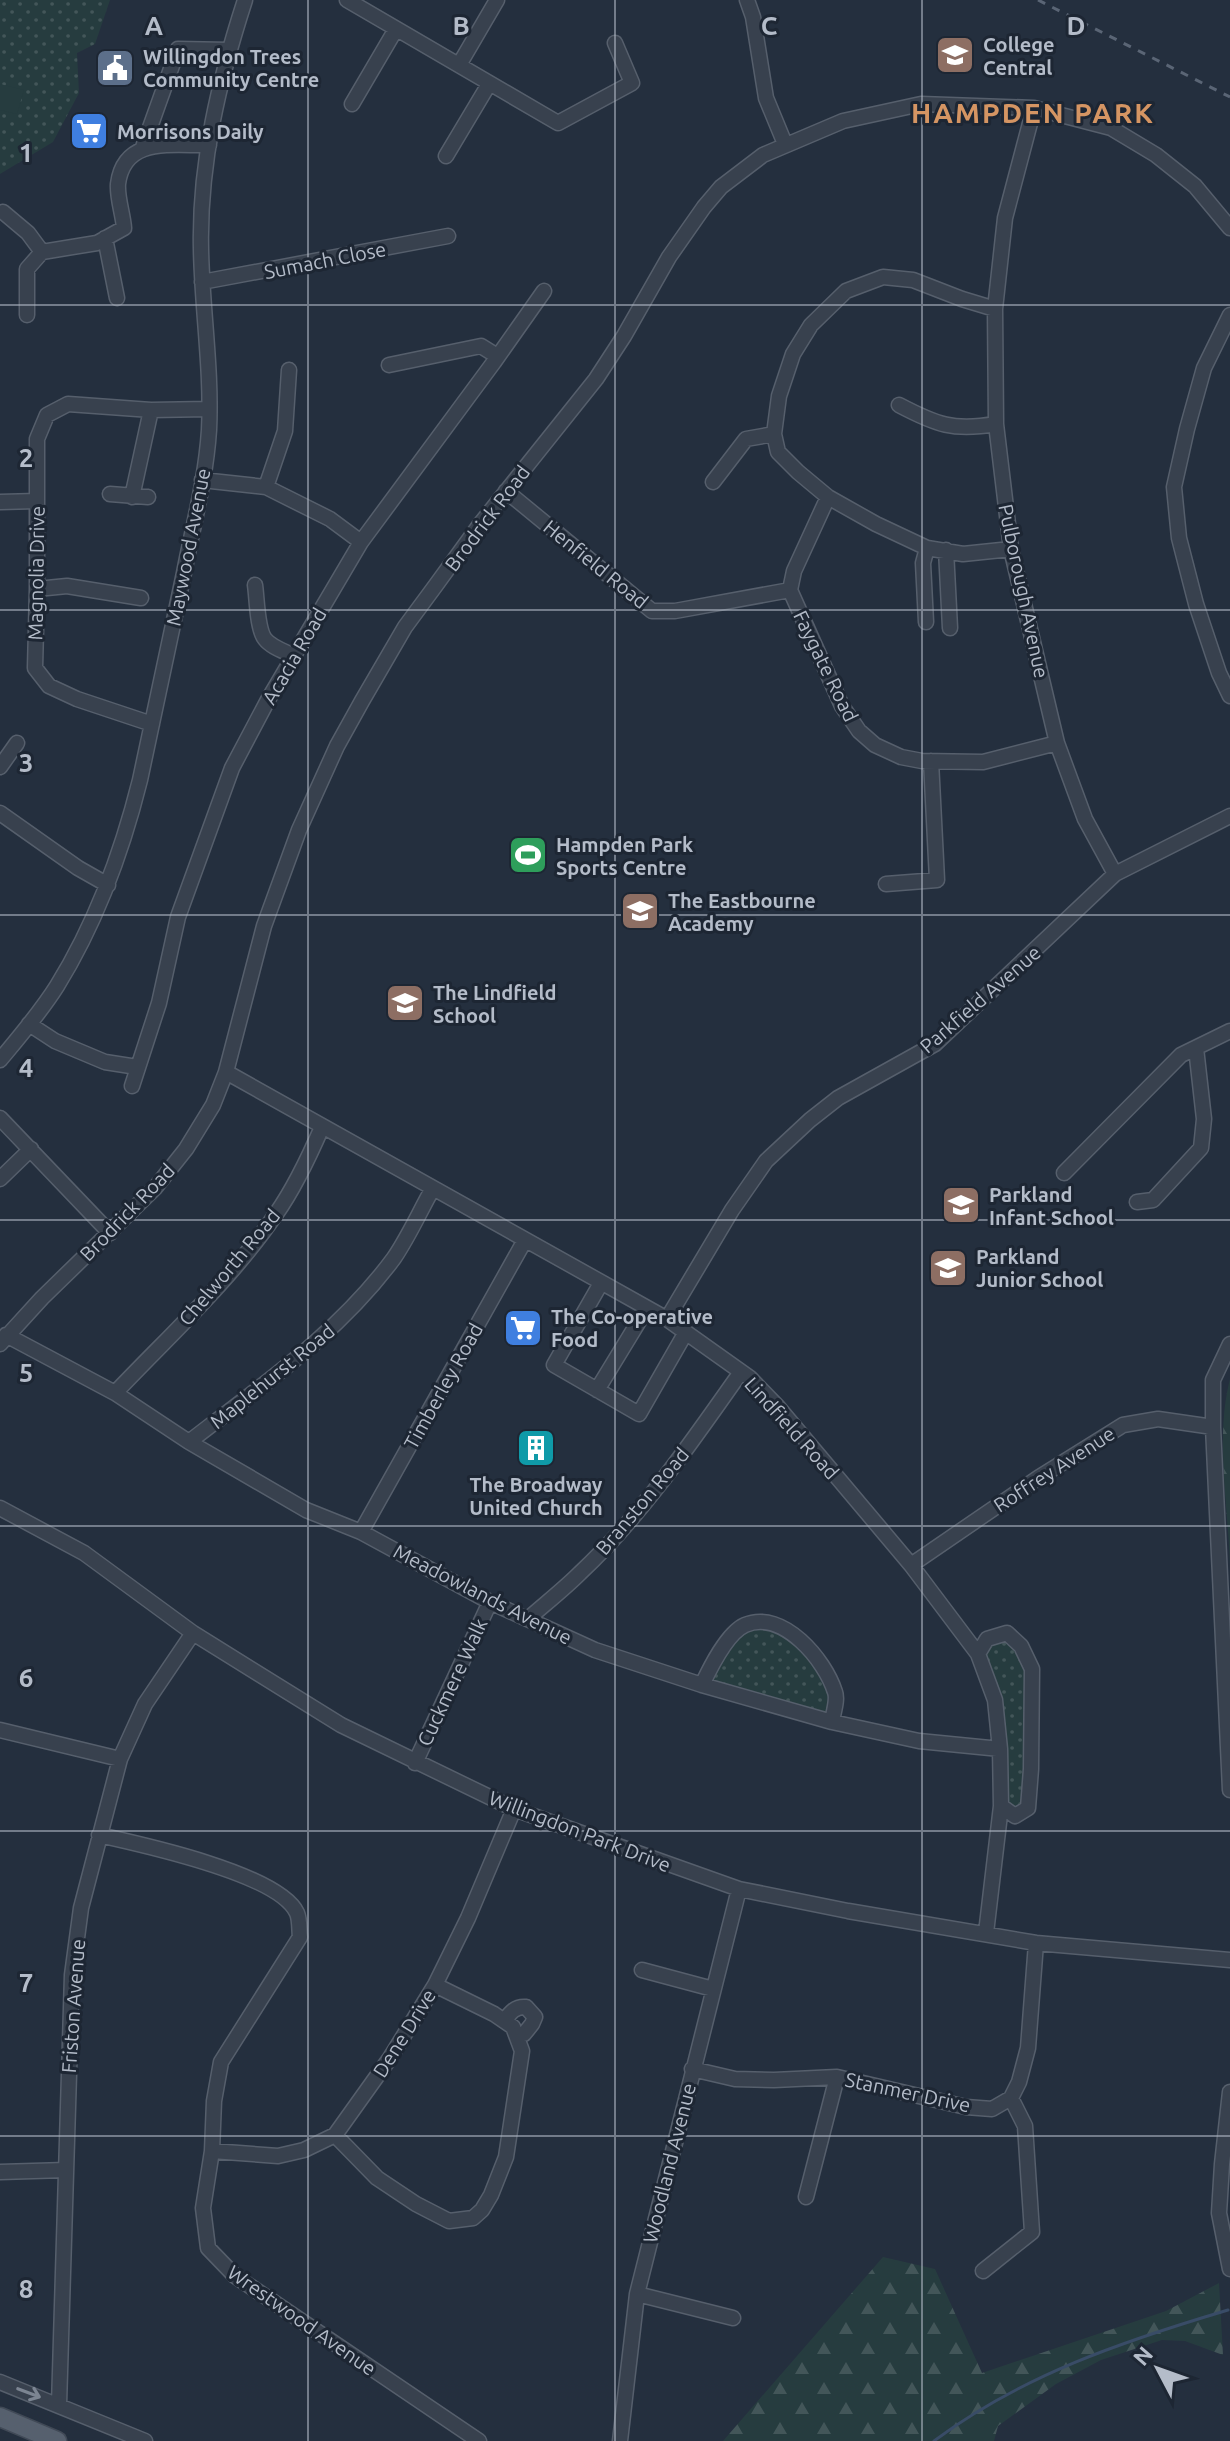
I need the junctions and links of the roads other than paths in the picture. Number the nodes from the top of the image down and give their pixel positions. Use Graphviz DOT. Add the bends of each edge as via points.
graph roads {
  1 [pos="245,0"];
  2 [pos="497,0"];
  3 [pos="747,0"];
  4 [pos="355,2"];
  5 [pos="396,29"];
  6 [pos="615,43"];
  7 [pos="229,50"];
  8 [pos="459,65"];
  9 [pos="489,84"];
  10 [pos="352,104"];
  11 [pos="1034,108"];
  12 [pos="785,144"];
  13 [pos="209,145"];
  14 [pos="143,147"];
  15 [pos="446,156"];
  16 [pos="3,212"];
  17 [pos="1230,228"];
  18 [pos="448,236"];
  19 [pos="105,238"];
  20 [pos="42,252"];
  21 [pos="202,282"];
  22 [pos="544,291"];
  23 [pos="117,298"];
  24 [pos="995,309"];
  25 [pos="27,315"];
  26 [pos="1230,315"];
  27 [pos="497,356"];
  28 [pos="389,365"];
  29 [pos="289,370"];
  30 [pos="899,405"];
  31 [pos="208,409"];
  32 [pos="151,410"];
  33 [pos="996,424"];
  34 [pos="774,434"];
  35 [pos="202,480"];
  36 [pos="713,482"];
  37 [pos="266,487"];
  38 [pos="506,491"];
  39 [pos="110,494"];
  40 [pos="132,497"];
  41 [pos="148,497"];
  42 [pos="828,497"];
  43 [pos="37,501"];
  44 [pos="0,502"];
  45 [pos="361,542"];
  46 [pos="927,548"];
  47 [pos="1011,549"];
  48 [pos="946,550"];
  49 [pos="255,585"];
  50 [pos="37,589"];
  51 [pos="790,590"];
  52 [pos="141,598"];
  53 [pos="926,622"];
  54 [pos="950,628"];
  55 [pos="294,656"];
  56 [pos="1230,696"];
  57 [pos="152,724"];
  58 [pos="17,743"];
  59 [pos="1057,743"];
  60 [pos="931,761"];
  61 [pos="0,767"];
  62 [pos="0,813"];
  63 [pos="1230,816"];
  64 [pos="1115,874"];
  65 [pos="886,884"];
  66 [pos="108,885"];
  67 [pos="29,1024"];
  68 [pos="1230,1031"];
  69 [pos="1196,1048"];
  70 [pos="0,1060"];
  71 [pos="137,1067"];
  72 [pos="226,1072"];
  73 [pos="132,1086"];
  74 [pos="0,1118"];
  75 [pos="322,1127"];
  76 [pos="31,1149"];
  77 [pos="1064,1173"];
  78 [pos="0,1179"];
  79 [pos="433,1188"];
  80 [pos="1137,1202"];
  81 [pos="110,1233"];
  82 [pos="525,1240"];
  83 [pos="601,1283"];
  84 [pos="647,1308"];
  85 [pos="667,1319"];
  86 [pos="686,1332"];
  87 [pos="3,1339"];
  88 [pos="1230,1344"];
  89 [pos="741,1372"];
  90 [pos="597,1390"];
  91 [pos="115,1393"];
  92 [pos="1213,1427"];
  93 [pos="189,1442"];
  94 [pos="0,1508"];
  95 [pos="361,1532"];
  96 [pos="911,1565"];
  97 [pos="490,1602"];
  98 [pos="529,1618"];
  99 [pos="193,1633"];
  100 [pos="978,1654"];
  101 [pos="702,1685"];
  102 [pos="832,1722"];
  103 [pos="0,1730"];
  104 [pos="1000,1749"];
  105 [pos="120,1759"];
  106 [pos="415,1763"];
  107 [pos="1230,1790"];
  108 [pos="1001,1806"];
  109 [pos="514,1809"];
  110 [pos="99,1835"];
  111 [pos="739,1889"];
  112 [pos="986,1933"];
  113 [pos="1036,1943"];
  114 [pos="1230,1960"];
  115 [pos="642,1970"];
  116 [pos="435,1985"];
  117 [pos="713,1989"];
  118 [pos="504,2021"];
  119 [pos="517,2034"];
  120 [pos="692,2069"];
  121 [pos="837,2077"];
  122 [pos="1230,2092"];
  123 [pos="1011,2098"];
  124 [pos="335,2135"];
  125 [pos="212,2151"];
  126 [pos="66,2170"];
  127 [pos="0,2172"];
  128 [pos="806,2197"];
  129 [pos="1230,2269"];
  130 [pos="983,2271"];
  131 [pos="637,2294"];
  132 [pos="733,2318"];
  133 [pos="0,2382"];
  134 [pos="59,2405"];
  135 [pos="0,2417"];
  136 [pos="57,2441"];
  137 [pos="145,2441"];
  138 [pos="479,2441"];
  139 [pos="620,2441"];
  1 -- 7 [label="street, Maywood Avenue"];
  2 -- 8 [label="street"];
  3 -- 12 [label="street" via="766,98"];
  4 -- 5 [label="street"];
  5 -- 8 [label="street"];
  5 -- 10 [label="street"];
  6 -- 9 [label="street" via="632,83 558,123"];
  7 -- 13 [label="street, Maywood Avenue"];
  7 -- 14 [label="street" via="178,49"];
  8 -- 9 [label="street"];
  9 -- 15 [label="street"];
  11 -- 12 [label="street, Brodrick Road" via="921,104 843,121"];
  11 -- 17 [label="street, Brodrick Road" via="1111,128 1156,155 1195,186"];
  11 -- 24 [label="street, Pulborough Avenue" via="1005,218"];
  12 -- 38 [label="street, Brodrick Road" via="745,167 704,207 596,379"];
  13 -- 14 [label="street"];
  13 -- 21 [label="street, Maywood Avenue" via="202,202"];
  14 -- 19 [label="street" via="123,163 117,187 124,228"];
  16 -- 20 [label="street"];
  18 -- 21 [label="street, Sumach Close"];
  19 -- 20 [label="street"];
  19 -- 23 [label="street"];
  20 -- 25 [label="street" via="27,269"];
  21 -- 31 [label="street, Maywood Avenue"];
  22 -- 27 [label="street, Acacia Road"];
  24 -- 33 [label="street, Pulborough Avenue"];
  24 -- 34 [label="street" via="913,280 883,277 846,291 811,325 793,354"];
  26 -- 56 [label="street" via="1204,368 1174,487 1179,538 1196,604"];
  27 -- 28 [label="street" via="481,346"];
  27 -- 45 [label="street, Acacia Road"];
  29 -- 37 [label="street" via="285,431"];
  30 -- 33 [label="street" via="938,424 967,429"];
  31 -- 32 [label="street, Magnolia Drive"];
  31 -- 35 [label="street, Maywood Avenue"];
  32 -- 40 [label="street"];
  32 -- 43 [label="street, Magnolia Drive" via="68,404 47,415 37,439"];
  33 -- 47 [label="street, Pulborough Avenue"];
  34 -- 36 [label="street" via="746,439"];
  34 -- 42 [label="street" via="778,452"];
  35 -- 37 [label="street"];
  35 -- 57 [label="street, Maywood Avenue"];
  37 -- 45 [label="street" via="330,519"];
  38 -- 51 [label="street, Henfield Road" via="652,611"];
  38 -- 72 [label="street, Brodrick Road" via="405,627 337,746 264,926"];
  39 -- 40 [label="street"];
  40 -- 41 [label="street"];
  42 -- 46 [label="street"];
  42 -- 51 [label="street, Faygate Road"];
  43 -- 44 [label="street"];
  43 -- 50 [label="street, Magnolia Drive"];
  45 -- 55 [label="street, Acacia Road"];
  46 -- 48 [label="street"];
  46 -- 53 [label="street"];
  47 -- 48 [label="street" via="963,554"];
  47 -- 59 [label="street, Pulborough Avenue"];
  48 -- 54 [label="street"];
  49 -- 55 [label="street" via="265,639"];
  50 -- 52 [label="street" via="67,586"];
  50 -- 57 [label="street, Magnolia Drive" via="35,668 49,686"];
  51 -- 60 [label="street, Faygate Road" via="842,706 859,731 901,757"];
  55 -- 71 [label="street, Acacia Road" via="232,768 178,917 159,1003"];
  57 -- 66 [label="street, Maywood Avenue" via="132,813"];
  58 -- 61 [label="street"];
  59 -- 60 [label="street, Faygate Road" via="983,762"];
  59 -- 64 [label="street, Pulborough Avenue" via="1085,819"];
  60 -- 65 [label="street" via="937,880"];
  62 -- 66 [label="street"];
  63 -- 64 [label="street, Parkfield Avenue"];
  64 -- 85 [label="street, Parkfield Avenue" via="935,1044 838,1098 766,1161"];
  66 -- 67 [label="street, Maywood Avenue" via="58,985"];
  67 -- 70 [label="street, Maywood Avenue"];
  67 -- 71 [label="street" via="105,1062"];
  68 -- 69 [label="street"];
  69 -- 77 [label="street" via="1181,1055"];
  69 -- 80 [label="street" via="1204,1119 1201,1148 1153,1200"];
  71 -- 73 [label="street, Acacia Road"];
  72 -- 75 [label="street, Lindfield Road"];
  72 -- 81 [label="street, Brodrick Road" via="186,1149"];
  74 -- 76 [label="street"];
  75 -- 79 [label="street, Lindfield Road"];
  75 -- 91 [label="street, Chelworth Road" via="285,1200 250,1249"];
  76 -- 78 [label="street"];
  76 -- 81 [label="street"];
  79 -- 82 [label="street, Lindfield Road"];
  79 -- 93 [label="street, Maplehurst Road" via="395,1255 336,1325"];
  81 -- 87 [label="street, Brodrick Road"];
  82 -- 83 [label="street, Lindfield Road"];
  82 -- 95 [label="street, Timberley Road"];
  83 -- 84 [label="street, Lindfield Road"];
  83 -- 90 [label="street" via="554,1365"];
  84 -- 85 [label="street, Lindfield Road"];
  84 -- 90 [label="street"];
  85 -- 86 [label="street, Lindfield Road"];
  86 -- 89 [label="street, Lindfield Road"];
  86 -- 90 [label="street" via="639,1414"];
  87 -- 91 [label="street, Meadowlands Avenue"];
  88 -- 92 [label="street" via="1213,1380"];
  89 -- 96 [label="street, Lindfield Road" via="778,1407"];
  89 -- 98 [label="street, Branston Road" via="633,1517"];
  91 -- 93 [label="street, Meadowlands Avenue"];
  92 -- 96 [label="street, Roffrey Avenue" via="1158,1419 1123,1425"];
  92 -- 107 [label="street"];
  93 -- 95 [label="street, Meadowlands Avenue" via="306,1510"];
  94 -- 99 [label="street, Willingdon Park Drive" via="84,1553"];
  95 -- 97 [label="street, Meadowlands Avenue"];
  96 -- 100 [label="street, Lindfield Road"];
  97 -- 98 [label="street, Meadowlands Avenue"];
  97 -- 106 [label="street, Cuckmere Walk"];
  98 -- 101 [label="street, Meadowlands Avenue" via="595,1650"];
  99 -- 105 [label="street, Friston Avenue" via="145,1704"];
  99 -- 106 [label="street, Willingdon Park Drive" via="341,1725"];
  100 -- 104 [label="street, Lindfield Road" via="995,1700"];
  100 -- 108 [label="street" via="987,1639 1007,1633 1021,1646 1032,1669 1028,1808 1015,1816"];
  101 -- 102 [label="street, Meadowlands Avenue"];
  101 -- 102 [label="street" via="723,1647 744,1625 772,1622 794,1634 820,1662 837,1694"];
  102 -- 104 [label="street, Meadowlands Avenue" via="919,1741"];
  103 -- 105 [label="street"];
  104 -- 108 [label="street, Lindfield Road"];
  105 -- 110 [label="street, Friston Avenue"];
  106 -- 109 [label="street, Willingdon Park Drive"];
  108 -- 112 [label="street, Lindfield Road"];
  109 -- 111 [label="street, Willingdon Park Drive"];
  109 -- 116 [label="street, Dene Drive"];
  110 -- 125 [label="street, Wrestwood Avenue" via="212,1863 281,1896 297,1912 300,1937 221,2062"];
  110 -- 126 [label="street, Friston Avenue" via="72,1975"];
  111 -- 112 [label="street, Willingdon Park Drive"];
  111 -- 117 [label="street, Woodland Avenue"];
  112 -- 113 [label="street, Willingdon Park Drive"];
  113 -- 114 [label="street, Willingdon Park Drive"];
  113 -- 123 [label="street" via="1028,2048"];
  115 -- 117 [label="street"];
  116 -- 118 [label="street"];
  116 -- 124 [label="street, Dene Drive"];
  117 -- 120 [label="street, Woodland Avenue"];
  118 -- 119 [label="street"];
  118 -- 119 [label="street" via="519,2006 526,2007 535,2017 524,2034"];
  119 -- 124 [label="street" via="522,2051 506,2157 491,2195 473,2218 449,2221 416,2204 377,2178"];
  120 -- 121 [label="street, Stanmer Drive" via="735,2079"];
  120 -- 131 [label="street, Woodland Avenue"];
  121 -- 123 [label="street, Stanmer Drive" via="966,2107 992,2109"];
  121 -- 128 [label="street"];
  122 -- 129 [label="street" via="1219,2213"];
  123 -- 130 [label="street" via="1025,2126 1032,2232"];
  124 -- 125 [label="street" via="278,2156"];
  125 -- 138 [label="street, Wrestwood Avenue" via="203,2208 208,2248 235,2276"];
  126 -- 127 [label="street"];
  126 -- 134 [label="street, Friston Avenue"];
  131 -- 132 [label="street"];
  131 -- 139 [label="street, Woodland Avenue"];
  133 -- 134 [label="street, one-way"];
  134 -- 137 [label="street"];
  135 -- 136 [label="main road"];
}
